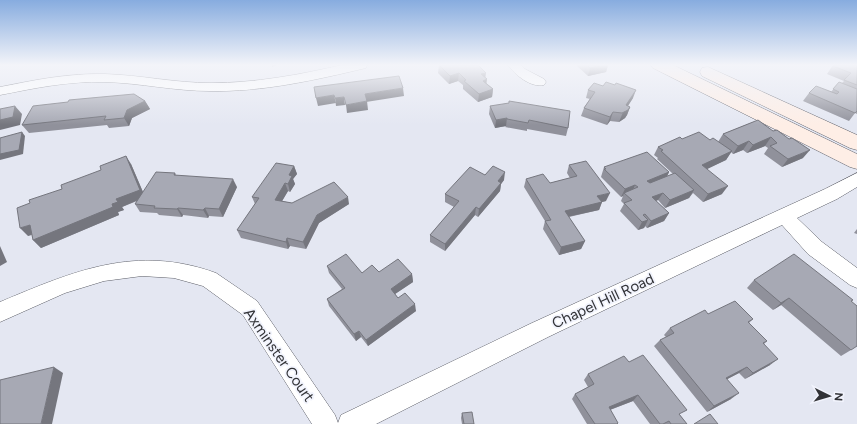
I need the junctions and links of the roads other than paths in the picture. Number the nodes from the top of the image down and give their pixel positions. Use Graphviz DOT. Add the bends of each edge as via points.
graph roads {
  1 [pos="34,85"];
  2 [pos="177,85"];
  3 [pos="259,85"];
  4 [pos="699,85"];
  5 [pos="735,85"];
  6 [pos="0,91"];
  7 [pos="857,143"];
  8 [pos="857,162"];
  9 [pos="857,179"];
  10 [pos="784,216"];
  11 [pos="857,279"];
  12 [pos="0,312"];
  13 [pos="326,424"];
  14 [pos="350,424"];
  1 -- 6 [label="street"];
  2 -- 3 [label="street" via="200,87"];
  4 -- 8 [label="main road"];
  5 -- 7 [label="main road"];
  9 -- 10 [label="street, Chapel Hill Road"];
  10 -- 11 [label="street" via="816,248"];
  10 -- 14 [label="street, Chapel Hill Road" via="540,330"];
  12 -- 13 [label="street, Axminster Court" via="61,286 104,273 142,268 174,270 209,279 250,308"];
}
